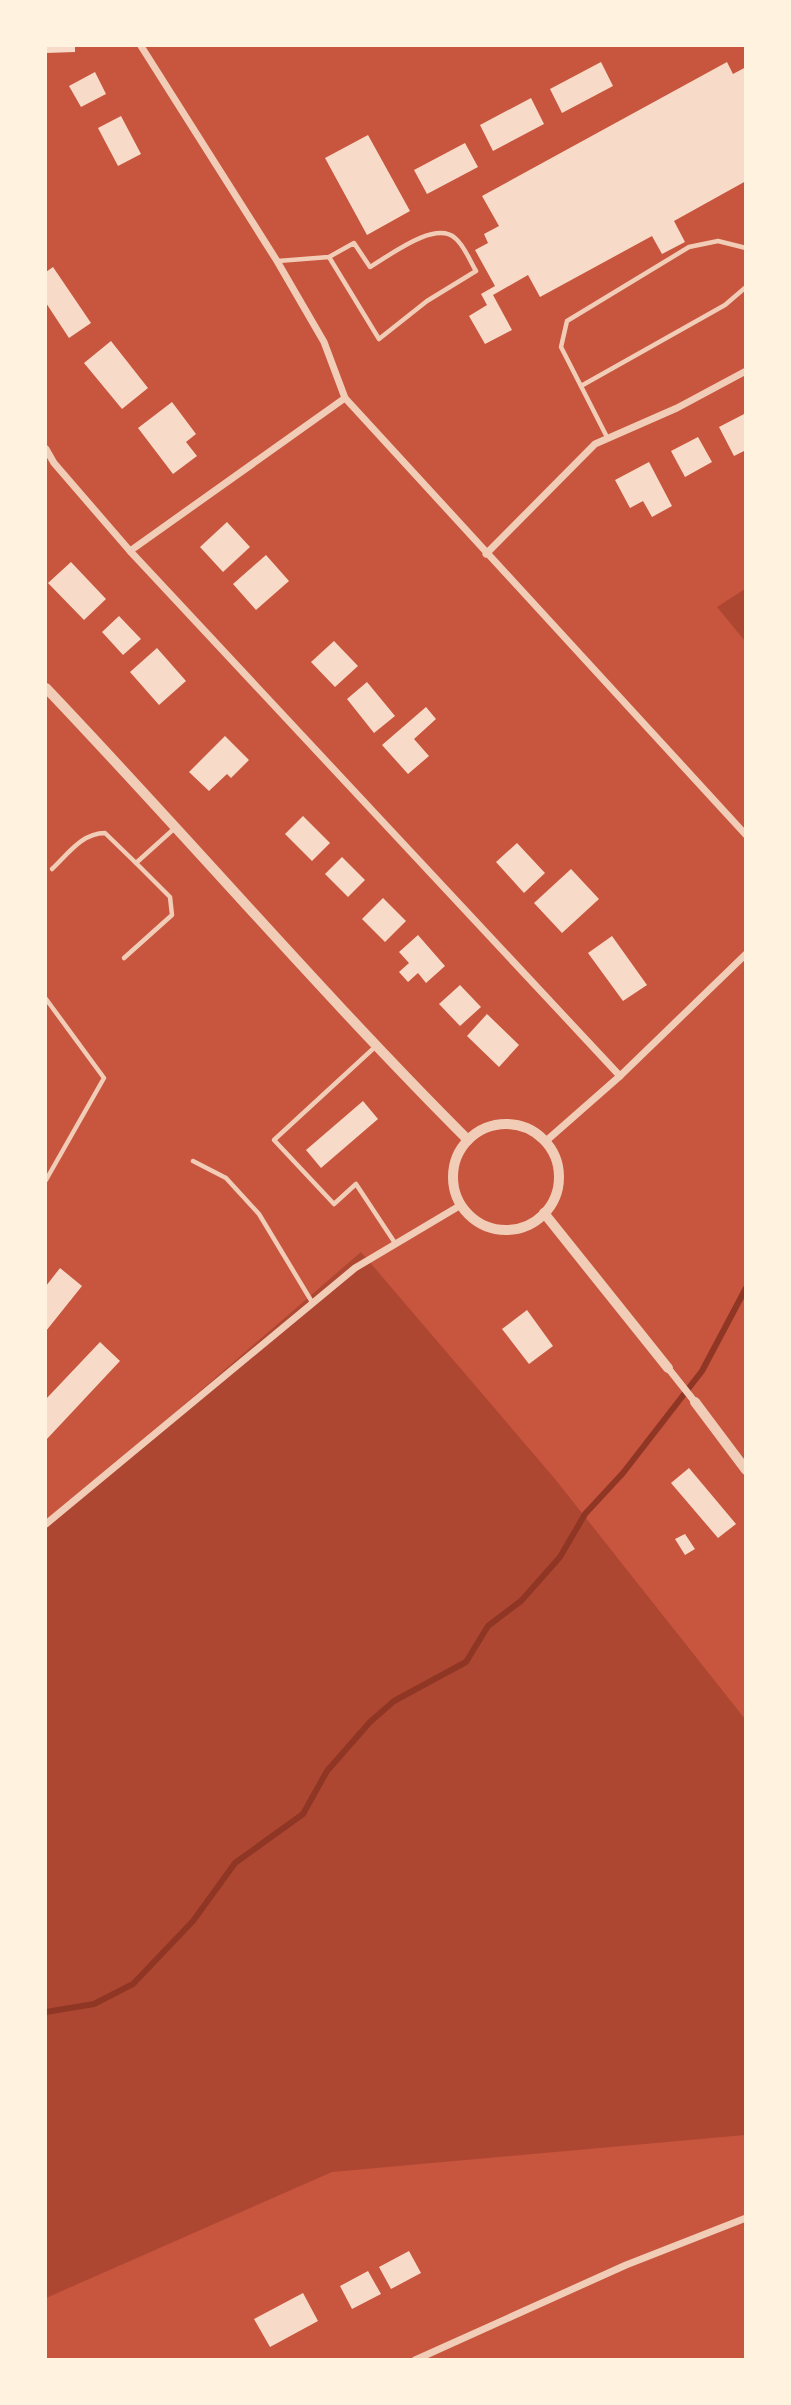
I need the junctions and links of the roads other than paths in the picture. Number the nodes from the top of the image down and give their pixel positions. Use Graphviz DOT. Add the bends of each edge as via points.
graph roads {
  1 [pos="141,46"];
  2 [pos="746,248"];
  3 [pos="329,257"];
  4 [pos="277,261"];
  5 [pos="746,287"];
  6 [pos="746,371"];
  7 [pos="581,386"];
  8 [pos="345,398"];
  9 [pos="608,439"];
  10 [pos="46,449"];
  11 [pos="130,551"];
  12 [pos="486,554"];
  13 [pos="46,688"];
  14 [pos="177,827"];
  15 [pos="746,835"];
  16 [pos="136,863"];
  17 [pos="51,869"];
  18 [pos="746,954"];
  19 [pos="124,958"];
  20 [pos="46,999"];
  21 [pos="375,1047"];
  22 [pos="620,1076"];
  23 [pos="468,1140"];
  24 [pos="546,1141"];
  25 [pos="192,1161"];
  26 [pos="46,1180"];
  27 [pos="461,1205"];
  28 [pos="544,1213"];
  29 [pos="395,1243"];
  30 [pos="312,1302"];
  31 [pos="668,1368"];
  32 [pos="695,1402"];
  33 [pos="746,1470"];
  34 [pos="46,1524"];
  35 [pos="746,2218"];
  36 [pos="415,2360"];
  1 -- 4 [label="street"];
  2 -- 7 [label="lane" via="718,241 698,243 567,321 561,347"];
  3 -- 3 [label="lane" via="354,243 370,267 431,233 443,232 456,238 476,271 427,301 379,339"];
  3 -- 4 [label="lane"];
  4 -- 8 [label="street" via="324,342"];
  5 -- 7 [label="lane" via="724,305"];
  6 -- 9 [label="street"];
  7 -- 9 [label="lane"];
  8 -- 11 [label="street"];
  8 -- 12 [label="street"];
  9 -- 12 [label="street" via="591,448"];
  10 -- 11 [label="street"];
  11 -- 22 [label="street"];
  12 -- 15 [label="street"];
  13 -- 14 [label="street"];
  14 -- 16 [label="lane"];
  14 -- 21 [label="street"];
  16 -- 17 [label="lane" via="106,832 85,837"];
  16 -- 19 [label="lane" via="170,897 172,915"];
  18 -- 22 [label="street"];
  20 -- 26 [label="lane" via="104,1079"];
  21 -- 23 [label="street"];
  21 -- 29 [label="lane" via="274,1140 334,1204 356,1184"];
  22 -- 24 [label="street"];
  23 -- 24 [label="street" via="498,1124 533,1130"];
  23 -- 27 [label="street" via="453,1172"];
  24 -- 28 [label="street" via="555,1155 559,1178 554,1200"];
  25 -- 30 [label="lane" via="226,1178 259,1214"];
  27 -- 28 [label="street" via="471,1217 501,1230 517,1229"];
  27 -- 29 [label="street"];
  28 -- 31 [label="street"];
  29 -- 30 [label="street"];
  30 -- 34 [label="street"];
  31 -- 32 [label="street"];
  32 -- 33 [label="street"];
  35 -- 36 [label="street" via="626,2265"];
}
